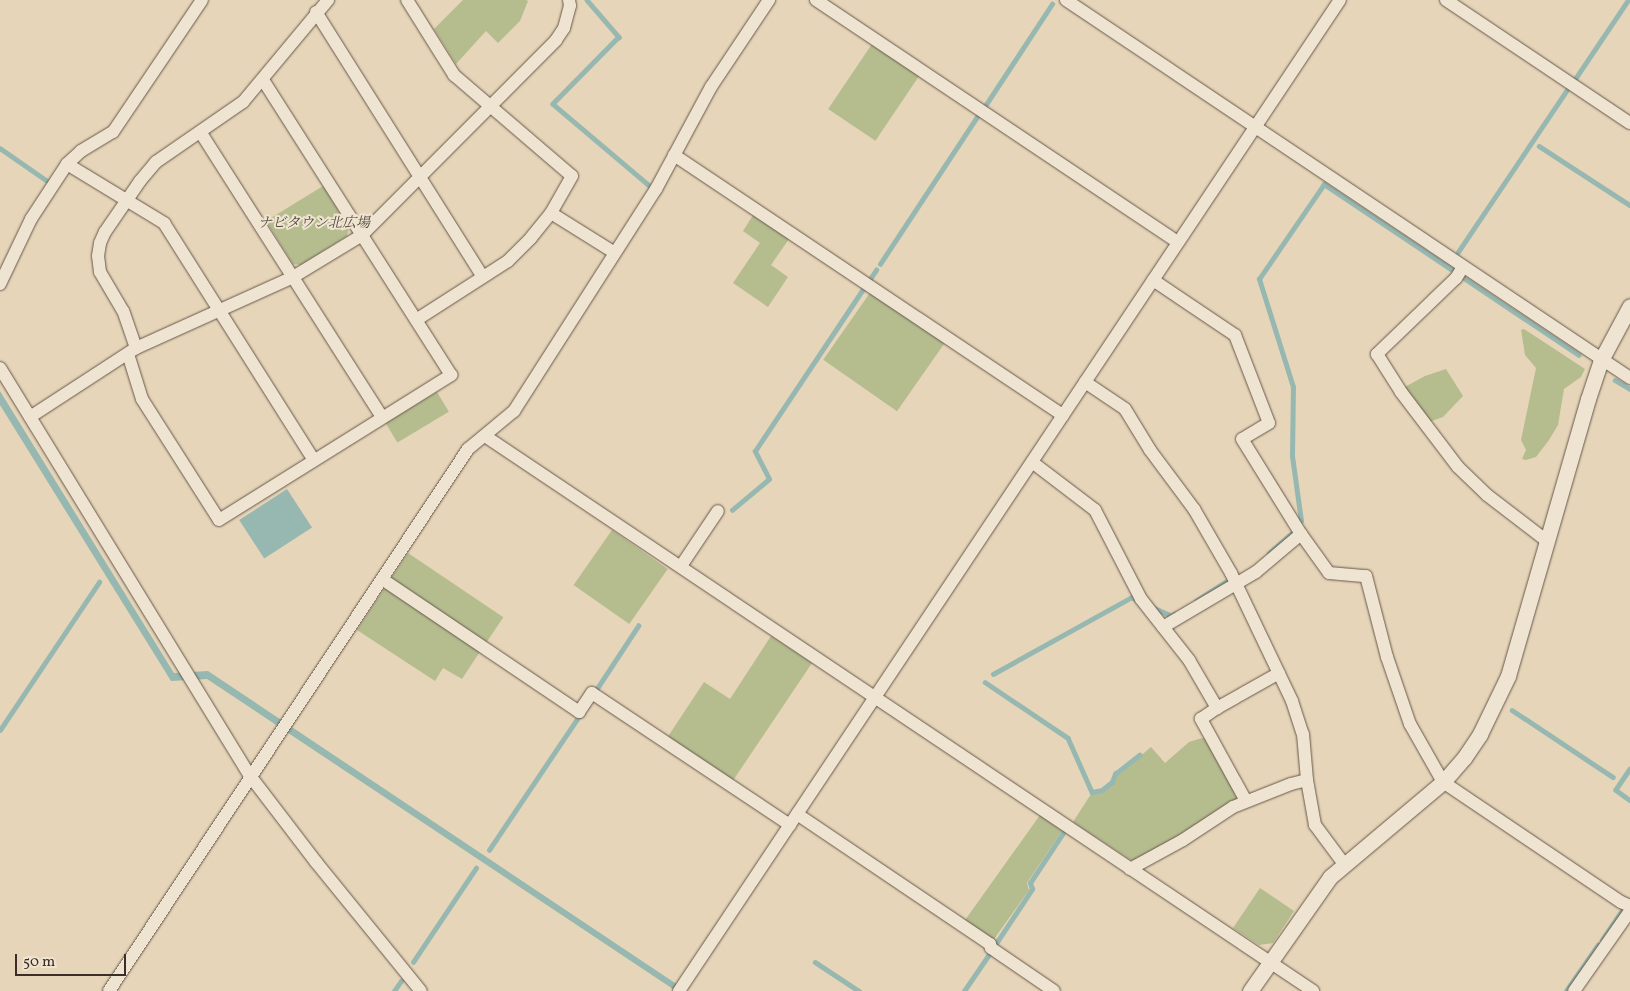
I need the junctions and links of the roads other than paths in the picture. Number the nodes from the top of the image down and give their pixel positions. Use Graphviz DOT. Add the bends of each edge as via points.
graph roads {
  1 [pos="202,0"];
  2 [pos="328,0"];
  3 [pos="408,0"];
  4 [pos="569,0"];
  5 [pos="769,0"];
  6 [pos="816,0"];
  7 [pos="1066,0"];
  8 [pos="1340,0"];
  9 [pos="1446,0"];
  10 [pos="316,12"];
  11 [pos="263,80"];
  12 [pos="491,106"];
  13 [pos="1630,123"];
  14 [pos="1255,127"];
  15 [pos="202,133"];
  16 [pos="674,155"];
  17 [pos="67,164"];
  18 [pos="420,176"];
  19 [pos="126,200"];
  20 [pos="551,213"];
  21 [pos="362,235"];
  22 [pos="1178,242"];
  23 [pos="615,253"];
  24 [pos="1463,267"];
  25 [pos="293,277"];
  26 [pos="483,277"];
  27 [pos="1153,280"];
  28 [pos="0,284"];
  29 [pos="1630,306"];
  30 [pos="220,311"];
  31 [pos="416,320"];
  32 [pos="132,351"];
  33 [pos="1601,360"];
  34 [pos="0,368"];
  35 [pos="1630,378"];
  36 [pos="1085,382"];
  37 [pos="1063,415"];
  38 [pos="30,417"];
  39 [pos="382,418"];
  40 [pos="484,436"];
  41 [pos="314,460"];
  42 [pos="1032,462"];
  43 [pos="718,511"];
  44 [pos="1300,534"];
  45 [pos="1547,541"];
  46 [pos="681,566"];
  47 [pos="382,579"];
  48 [pos="1236,584"];
  49 [pos="1163,627"];
  50 [pos="1279,672"];
  51 [pos="875,698"];
  52 [pos="1217,708"];
  53 [pos="251,777"];
  54 [pos="1307,780"];
  55 [pos="1443,782"];
  56 [pos="1246,801"];
  57 [pos="793,819"];
  58 [pos="1344,864"];
  59 [pos="1130,869"];
  60 [pos="1630,906"];
  61 [pos="1630,911"];
  62 [pos="1269,962"];
  63 [pos="681,988"];
  64 [pos="109,991"];
  65 [pos="421,991"];
  66 [pos="1054,991"];
  67 [pos="1250,991"];
  68 [pos="1313,991"];
  69 [pos="1574,991"];
  1 -- 17 [label="street" via="114,132 81,151"];
  2 -- 10 [label="street"];
  3 -- 12 [label="street" via="454,75"];
  4 -- 12 [label="street" via="564,28 556,40"];
  5 -- 16 [label="street" via="711,87"];
  6 -- 22 [label="street"];
  7 -- 14 [label="street"];
  8 -- 14 [label="street"];
  9 -- 13 [label="street"];
  10 -- 11 [label="street"];
  10 -- 18 [label="street"];
  11 -- 15 [label="street" via="243,102"];
  11 -- 21 [label="street"];
  12 -- 18 [label="street"];
  12 -- 20 [label="street" via="572,176"];
  14 -- 22 [label="street"];
  14 -- 24 [label="street"];
  15 -- 19 [label="street" via="156,162"];
  15 -- 25 [label="street"];
  16 -- 23 [label="street"];
  16 -- 37 [label="street"];
  17 -- 19 [label="street"];
  17 -- 28 [label="street" via="31,219"];
  18 -- 21 [label="street"];
  18 -- 26 [label="street"];
  19 -- 30 [label="street" via="164,223"];
  19 -- 32 [label="street" via="105,232 98,256 100,272 123,311"];
  20 -- 23 [label="street"];
  20 -- 26 [label="street" via="508,261"];
  21 -- 25 [label="street"];
  21 -- 31 [label="street"];
  22 -- 27 [label="street"];
  23 -- 40 [label="street" via="514,411"];
  24 -- 33 [label="street"];
  24 -- 45 [label="street" via="1456,278 1377,354 1401,392 1458,467"];
  25 -- 30 [label="street"];
  25 -- 39 [label="street"];
  26 -- 31 [label="street"];
  27 -- 36 [label="street"];
  27 -- 44 [label="street" via="1235,335 1269,423 1242,439"];
  29 -- 33 [label="street"];
  30 -- 32 [label="street"];
  30 -- 41 [label="street"];
  31 -- 39 [label="street" via="450,375"];
  32 -- 38 [label="street"];
  32 -- 41 [label="street" via="142,399 219,520"];
  33 -- 35 [label="street"];
  33 -- 45 [label="street"];
  34 -- 38 [label="street"];
  36 -- 37 [label="street"];
  36 -- 48 [label="street" via="1124,409 1194,509"];
  37 -- 42 [label="street"];
  38 -- 53 [label="street"];
  39 -- 41 [label="street"];
  40 -- 46 [label="street"];
  40 -- 47 [label="street" via="468,449"];
  42 -- 49 [label="street" via="1095,510 1141,599"];
  42 -- 51 [label="street"];
  43 -- 46 [label="street"];
  44 -- 48 [label="street" via="1256,572"];
  44 -- 55 [label="street" via="1329,573 1366,576 1387,657 1411,726"];
  45 -- 55 [label="street" via="1508,676 1480,734"];
  46 -- 51 [label="street"];
  47 -- 53 [label="street"];
  47 -- 57 [label="street" via="579,712 592,693"];
  48 -- 49 [label="street"];
  48 -- 50 [label="street"];
  49 -- 52 [label="street" via="1189,660"];
  50 -- 52 [label="street"];
  50 -- 54 [label="street" via="1304,734"];
  51 -- 57 [label="street"];
  51 -- 59 [label="street"];
  52 -- 56 [label="street" via="1201,719"];
  53 -- 64 [label="street"];
  53 -- 65 [label="street"];
  54 -- 56 [label="street"];
  54 -- 58 [label="street" via="1315,825"];
  55 -- 58 [label="street"];
  55 -- 60 [label="street"];
  56 -- 59 [label="street"];
  57 -- 63 [label="street"];
  57 -- 66 [label="street" via="990,944 991,948"];
  58 -- 62 [label="street" via="1317,893"];
  59 -- 62 [label="street"];
  61 -- 69 [label="street"];
  62 -- 67 [label="street"];
  62 -- 68 [label="street"];
}
